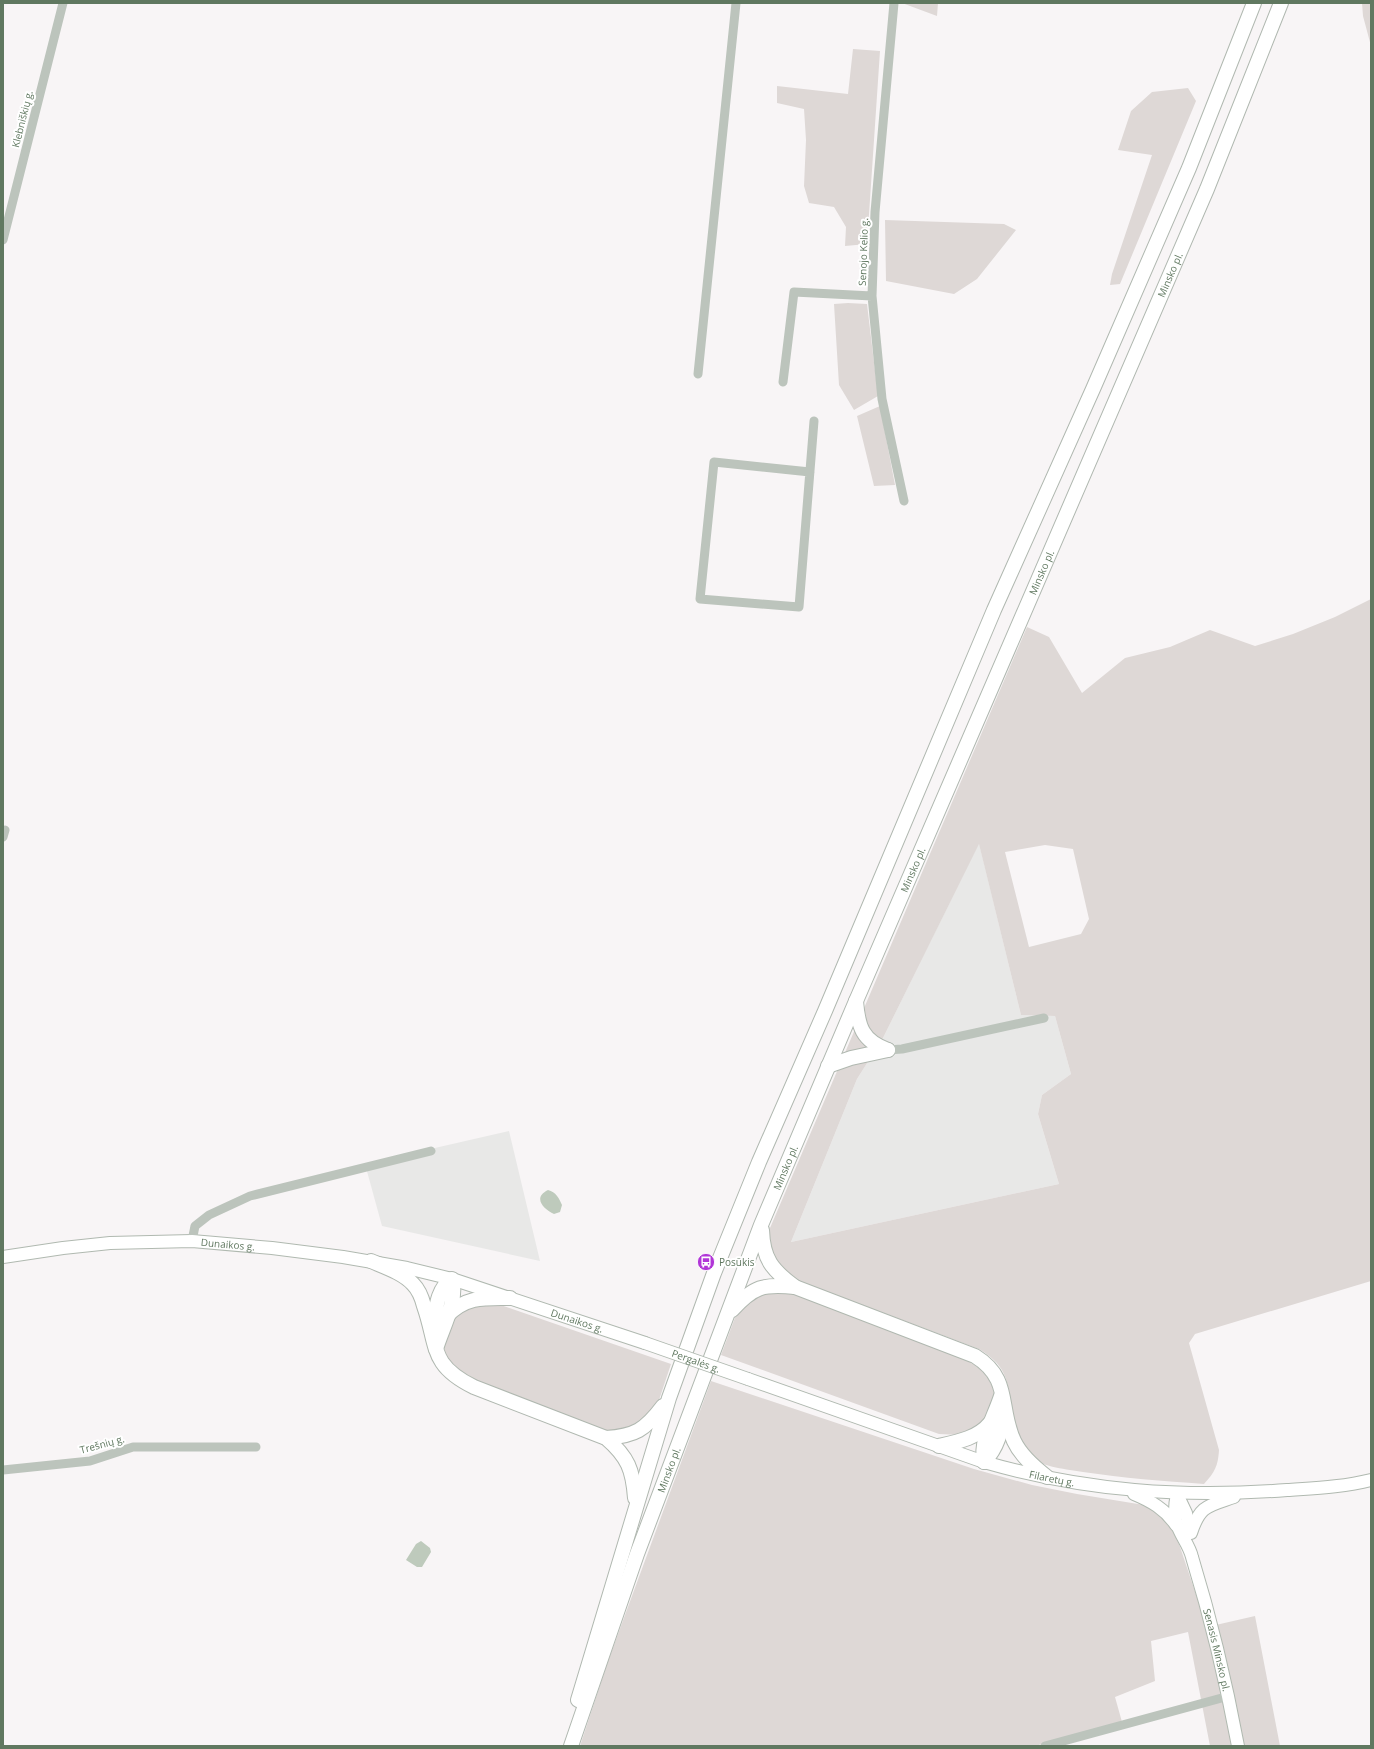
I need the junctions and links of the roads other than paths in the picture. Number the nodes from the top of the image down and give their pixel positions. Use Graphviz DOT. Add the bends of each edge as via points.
graph roads {
  1 [pos="63,3"];
  2 [pos="736,3"];
  3 [pos="894,3"];
  4 [pos="1254,3"];
  5 [pos="1282,3"];
  6 [pos="3,240"];
  7 [pos="872,296"];
  8 [pos="698,374"];
  9 [pos="783,382"];
  10 [pos="814,421"];
  11 [pos="810,472"];
  12 [pos="904,500"];
  13 [pos="856,1001"];
  14 [pos="1044,1018"];
  15 [pos="888,1050"];
  16 [pos="828,1066"];
  17 [pos="431,1151"];
  18 [pos="761,1225"];
  19 [pos="192,1241"];
  20 [pos="3,1257"];
  21 [pos="371,1261"];
  22 [pos="452,1279"];
  23 [pos="795,1287"];
  24 [pos="510,1298"];
  25 [pos="727,1315"];
  26 [pos="447,1316"];
  27 [pos="432,1336"];
  28 [pos="645,1343"];
  29 [pos="436,1350"];
  30 [pos="748,1379"];
  31 [pos="1002,1392"];
  32 [pos="669,1398"];
  33 [pos="1004,1410"];
  34 [pos="992,1421"];
  35 [pos="606,1438"];
  36 [pos="939,1446"];
  37 [pos="256,1447"];
  38 [pos="984,1462"];
  39 [pos="3,1470"];
  40 [pos="1047,1477"];
  41 [pos="1371,1480"];
  42 [pos="1126,1490"];
  43 [pos="1177,1494"];
  44 [pos="1244,1494"];
  45 [pos="636,1505"];
  46 [pos="1178,1528"];
  47 [pos="1191,1533"];
  48 [pos="1192,1554"];
  49 [pos="1229,1696"];
  50 [pos="564,1746"];
  51 [pos="571,1746"];
  52 [pos="1045,1746"];
  53 [pos="1238,1746"];
  1 -- 6 [label="street, Klebniškių g."];
  2 -- 8 [label="street"];
  3 -- 7 [label="street, Senojo Kelio g." via="875,212"];
  4 -- 32 [label="highway, Minsko pl." via="1189,168 994,610 759,1162 714,1273"];
  5 -- 13 [label="highway, Minsko pl." via="1204,196"];
  7 -- 9 [label="street" via="794,292"];
  7 -- 12 [label="street, Senojo Kelio g." via="882,399"];
  10 -- 11 [label="street"];
  11 -- 11 [label="street" via="799,607 700,599 714,462"];
  13 -- 15 [label="highway" via="860,1028 870,1042"];
  13 -- 16 [label="highway, Minsko pl."];
  14 -- 15 [label="street"];
  15 -- 16 [label="highway"];
  16 -- 18 [label="highway, Minsko pl."];
  17 -- 19 [label="street" via="250,1196 209,1216 195,1226"];
  18 -- 23 [label="highway" via="764,1254 775,1271"];
  18 -- 25 [label="highway, Minsko pl."];
  19 -- 20 [label="main road, Dunaikos g." via="110,1243"];
  19 -- 21 [label="main road, Dunaikos g."];
  21 -- 22 [label="main road, Dunaikos g."];
  21 -- 27 [label="highway" via="406,1277 414,1285 425,1307"];
  22 -- 24 [label="main road, Dunaikos g."];
  22 -- 26 [label="highway" via="454,1294"];
  22 -- 27 [label="highway" via="443,1287 440,1294"];
  23 -- 25 [label="highway" via="772,1286 757,1289 748,1293"];
  23 -- 31 [label="highway" via="975,1356 985,1362 996,1375"];
  24 -- 26 [label="highway" via="485,1298 465,1302"];
  24 -- 28 [label="main road, Dunaikos g."];
  25 -- 51 [label="highway, Minsko pl." via="637,1554"];
  26 -- 29 [label="highway"];
  27 -- 29 [label="highway"];
  28 -- 30 [label="main road, Pergalės g., bridge"];
  29 -- 35 [label="highway" via="447,1370 462,1382"];
  30 -- 36 [label="main road, Filaretų g."];
  31 -- 33 [label="highway"];
  31 -- 34 [label="highway"];
  32 -- 35 [label="highway" via="643,1429 627,1436"];
  32 -- 45 [label="highway, Minsko pl."];
  33 -- 38 [label="highway" via="996,1446"];
  33 -- 40 [label="highway" via="1017,1447 1034,1467"];
  34 -- 36 [label="highway" via="981,1432"];
  34 -- 38 [label="highway" via="982,1452"];
  35 -- 45 [label="highway" via="626,1458 631,1469"];
  36 -- 38 [label="main road, Filaretų g."];
  37 -- 39 [label="street, Trešnių g." via="133,1447 90,1461"];
  38 -- 40 [label="main road, Filaretų g."];
  40 -- 42 [label="main road, Filaretų g."];
  41 -- 44 [label="main road, Filaretų g." via="1327,1487"];
  42 -- 43 [label="main road, Filaretų g."];
  42 -- 46 [label="main road" via="1151,1501 1166,1513"];
  43 -- 44 [label="main road, Filaretų g."];
  43 -- 46 [label="main road, Senasis Minsko pl." via="1174,1511"];
  43 -- 47 [label="main road, Senasis Minsko pl." via="1186,1513"];
  44 -- 47 [label="main road" via="1208,1506 1197,1516"];
  45 -- 50 [label="highway, Minsko pl."];
  46 -- 48 [label="main road, Senasis Minsko pl."];
  47 -- 48 [label="main road, Senasis Minsko pl."];
  48 -- 49 [label="main road, Senasis Minsko pl."];
  49 -- 52 [label="street"];
  49 -- 53 [label="main road, Senasis Minsko pl."];
}
